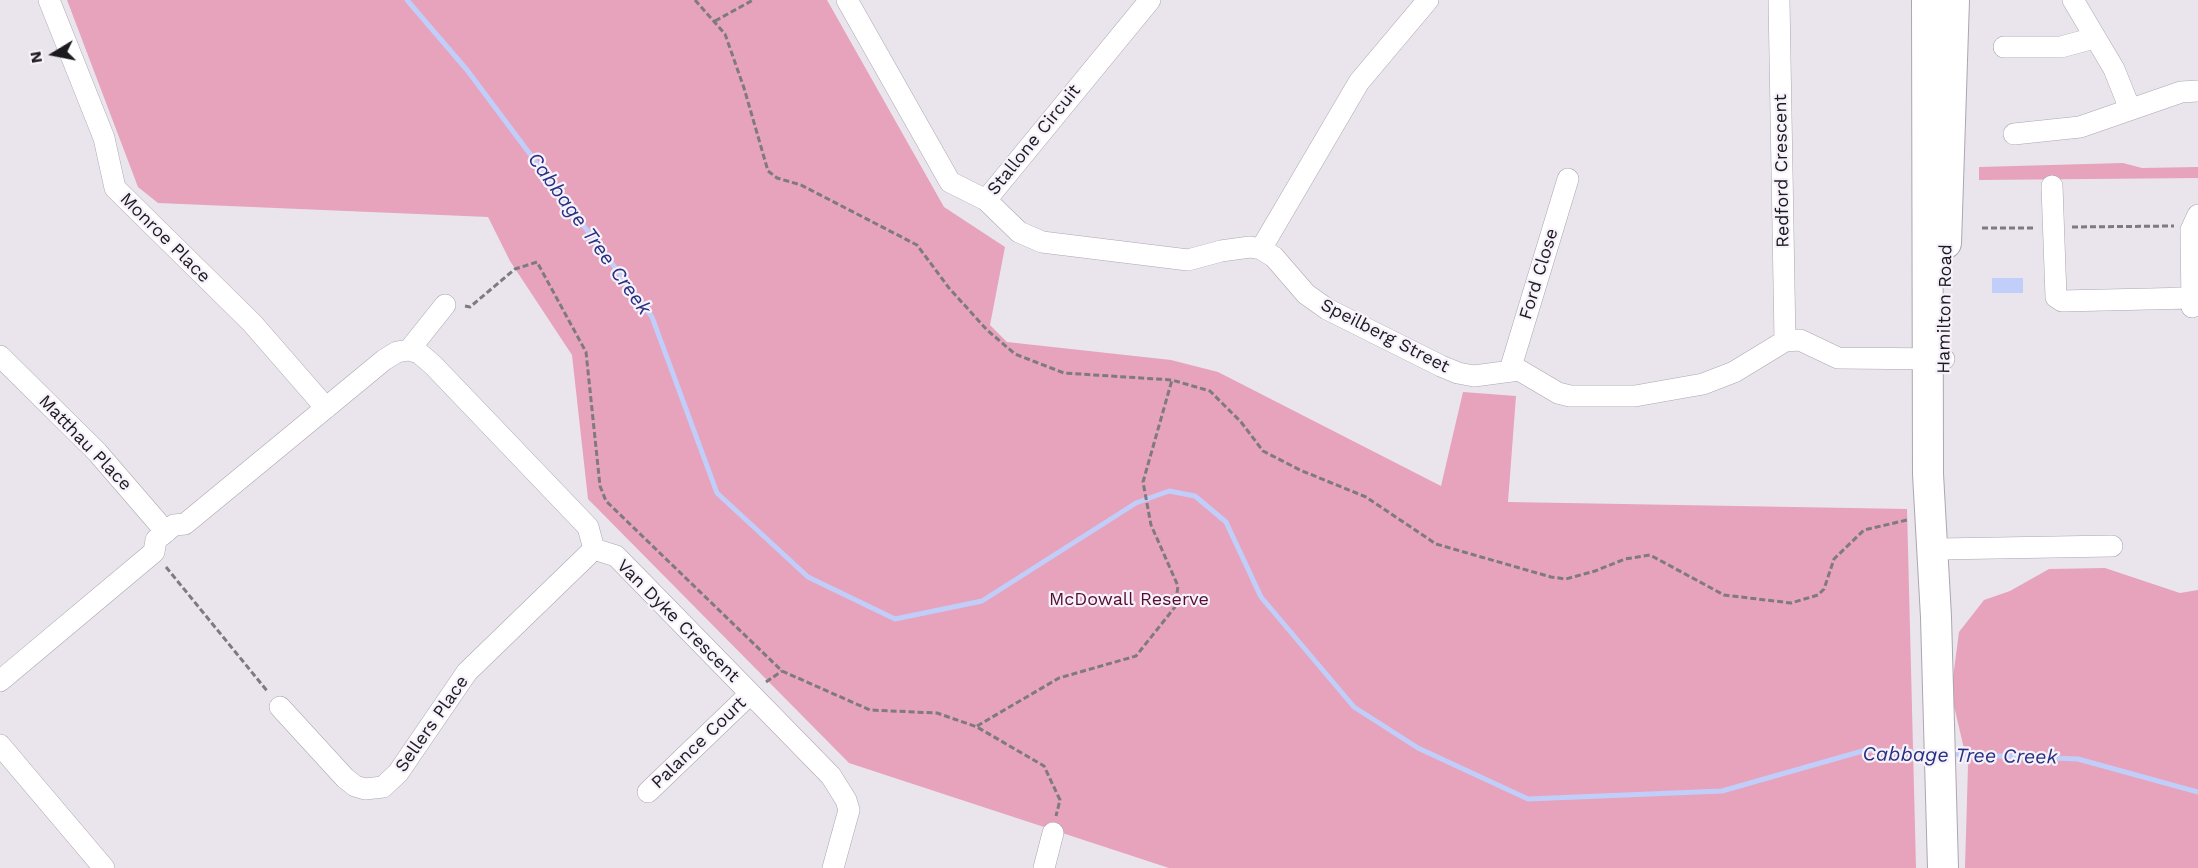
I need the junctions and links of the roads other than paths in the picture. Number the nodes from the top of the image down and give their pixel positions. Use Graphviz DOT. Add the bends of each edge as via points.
graph roads {
  1 [pos="50,0"];
  2 [pos="848,0"];
  3 [pos="1150,0"];
  4 [pos="1428,0"];
  5 [pos="1779,0"];
  6 [pos="1926,0"];
  7 [pos="1954,0"];
  8 [pos="2073,0"];
  9 [pos="2094,38"];
  10 [pos="2004,47"];
  11 [pos="2198,91"];
  12 [pos="2130,109"];
  13 [pos="2014,134"];
  14 [pos="1568,179"];
  15 [pos="2052,186"];
  16 [pos="986,200"];
  17 [pos="2198,215"];
  18 [pos="1262,249"];
  19 [pos="445,305"];
  20 [pos="1785,341"];
  21 [pos="409,350"];
  22 [pos="0,357"];
  23 [pos="1935,359"];
  24 [pos="1510,370"];
  25 [pos="326,408"];
  26 [pos="166,532"];
  27 [pos="2112,546"];
  28 [pos="594,549"];
  29 [pos="1940,549"];
  30 [pos="1936,617"];
  31 [pos="0,681"];
  32 [pos="750,694"];
  33 [pos="280,707"];
  34 [pos="0,746"];
  35 [pos="648,792"];
  36 [pos="1053,833"];
  37 [pos="104,868"];
  38 [pos="833,868"];
  39 [pos="1044,868"];
  40 [pos="1943,868"];
  1 -- 25 [label="street, Monroe Place" via="104,138 115,188 252,323"];
  2 -- 16 [label="street, Stallone Circuit" via="950,182"];
  3 -- 16 [label="street, Stallone Circuit"];
  4 -- 18 [label="street" via="1359,82"];
  5 -- 20 [label="street, Redford Crescent"];
  6 -- 23 [label="main road, Hamilton Road"];
  7 -- 23 [label="main road, Hamilton Road"];
  8 -- 9 [label="street"];
  9 -- 10 [label="street" via="2061,47"];
  9 -- 12 [label="street" via="2114,69"];
  11 -- 12 [label="street" via="2181,92"];
  12 -- 13 [label="street" via="2080,127"];
  14 -- 24 [label="street, Ford Close"];
  15 -- 17 [label="street" via="2054,291 2062,301 2192,303 2191,230"];
  16 -- 18 [label="street" via="1019,232 1042,242 1188,260 1221,251"];
  18 -- 24 [label="street, Speilberg Street" via="1306,294 1327,309 1441,366 1474,376"];
  19 -- 21 [label="street"];
  20 -- 23 [label="street" via="1800,340 1838,358"];
  20 -- 24 [label="street, Speilberg Street" via="1734,372 1703,384 1635,396 1564,395 1519,370"];
  21 -- 25 [label="street" via="384,360"];
  21 -- 28 [label="street" via="433,365 588,527"];
  22 -- 26 [label="street, Matthau Place" via="97,452"];
  23 -- 29 [label="main road, Hamilton Road" via="1944,473"];
  23 -- 30 [label="main road, Hamilton Road" via="1928,474"];
  25 -- 26 [label="street" via="185,524 174,525"];
  26 -- 31 [label="street" via="156,540 154,552"];
  27 -- 29 [label="street"];
  28 -- 32 [label="street, Van Dyke Crescent" via="616,556"];
  28 -- 33 [label="street, Sellers Place" via="468,672 391,782 365,789 355,786"];
  29 -- 30 [label="main road, Hamilton Road"];
  30 -- 40 [label="main road, Hamilton Road"];
  32 -- 35 [label="street, Palance Court"];
  32 -- 38 [label="street, Van Dyke Crescent" via="831,776 846,800 849,810"];
  34 -- 37 [label="street"];
  36 -- 39 [label="street"];
}
